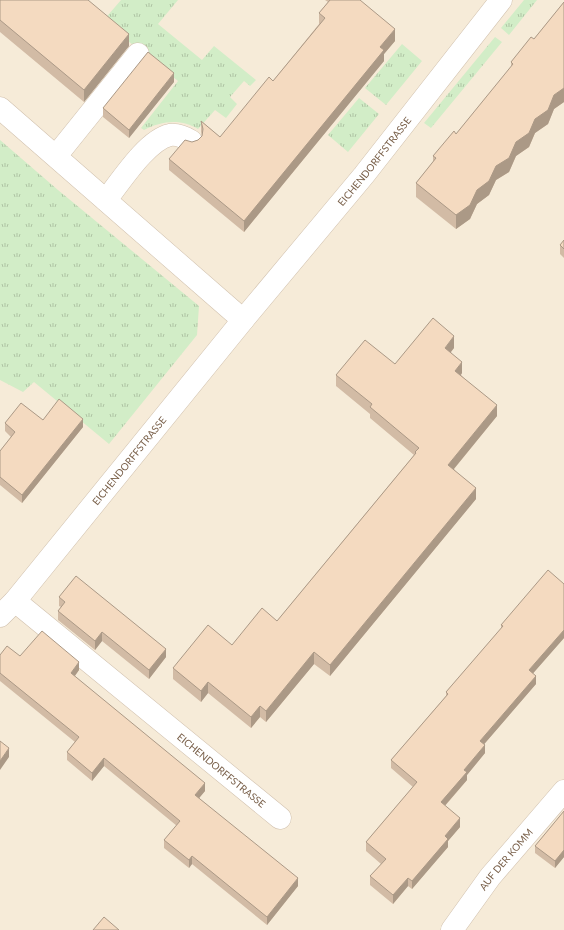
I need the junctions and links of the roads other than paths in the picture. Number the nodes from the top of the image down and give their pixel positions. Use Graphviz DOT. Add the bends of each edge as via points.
graph roads {
  1 [pos="498,1"];
  2 [pos="138,54"];
  3 [pos="0,108"];
  4 [pos="190,141"];
  5 [pos="56,156"];
  6 [pos="106,200"];
  7 [pos="243,320"];
  8 [pos="7,608"];
  9 [pos="564,791"];
  10 [pos="280,818"];
  11 [pos="452,930"];
  1 -- 7 [label="street, EICHENDORFFSTRASSE" via="364,175"];
  2 -- 5 [label="street"];
  3 -- 5 [label="street"];
  4 -- 6 [label="street" via="171,135 155,142 140,156"];
  5 -- 6 [label="street"];
  6 -- 7 [label="street"];
  7 -- 8 [label="street, EICHENDORFFSTRASSE"];
  8 -- 10 [label="street, EICHENDORFFSTRASSE"];
  9 -- 11 [label="street, AUF DER KOMM" via="490,877"];
}
